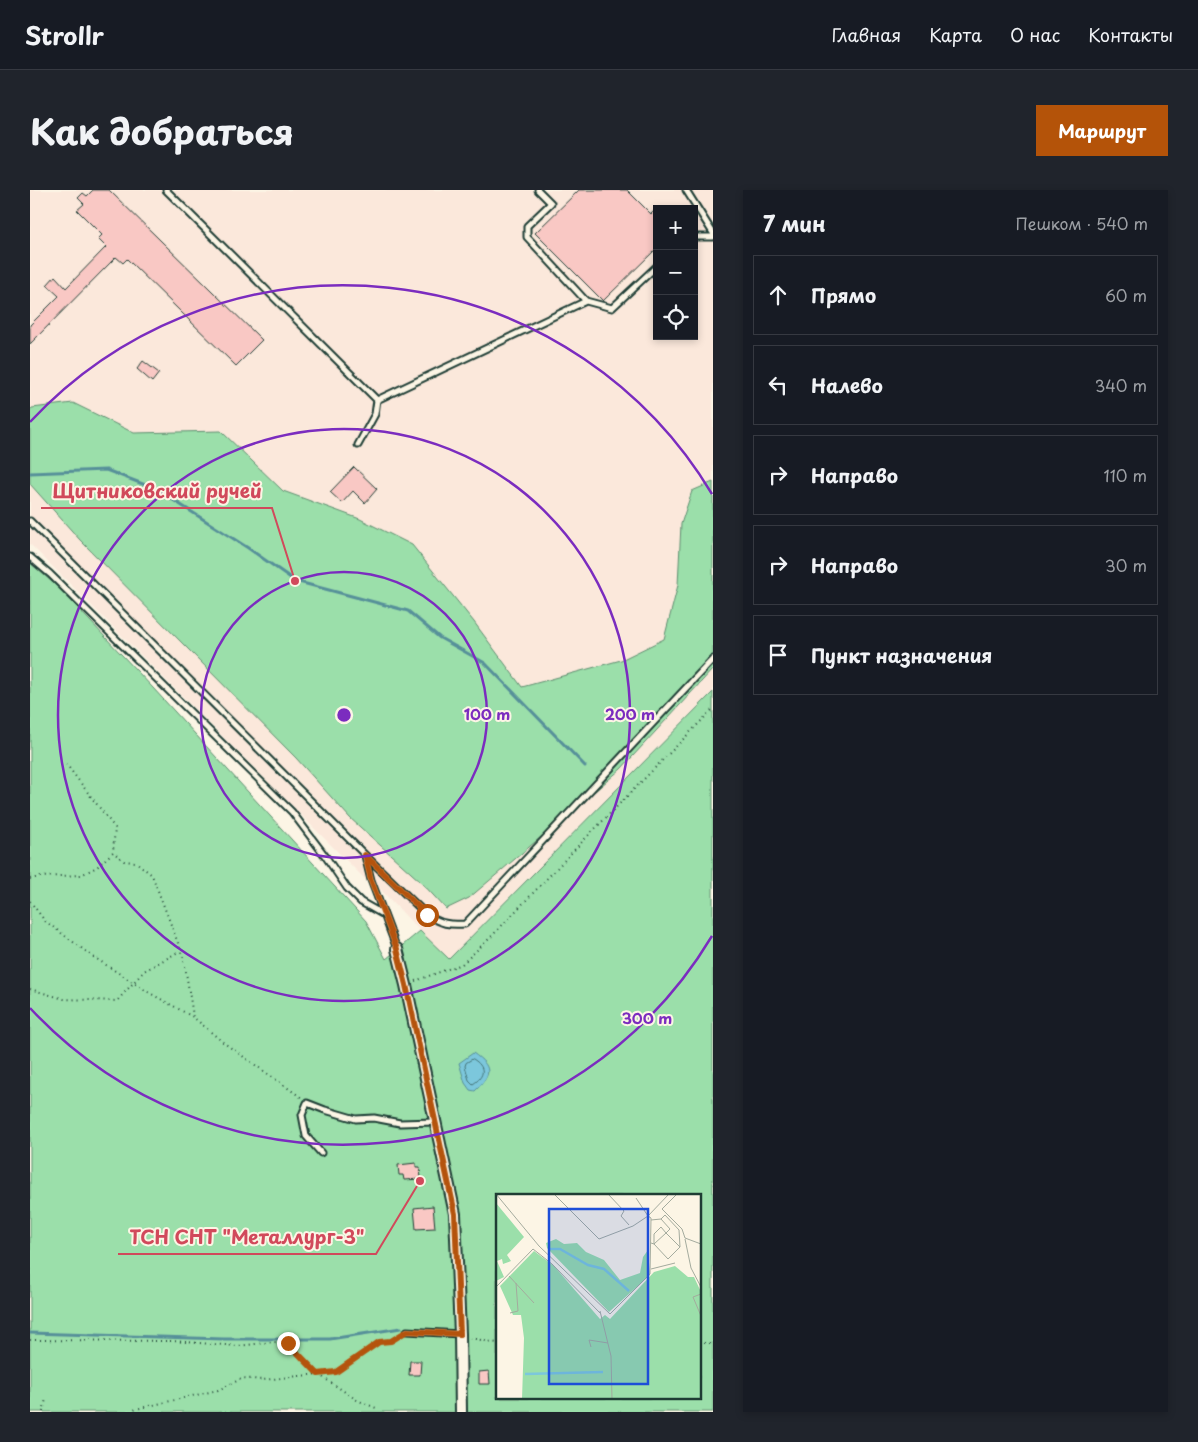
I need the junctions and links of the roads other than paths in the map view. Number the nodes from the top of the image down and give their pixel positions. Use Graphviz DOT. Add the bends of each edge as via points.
graph roads {
  1 [pos="166,190"];
  2 [pos="538,190"];
  3 [pos="686,190"];
  4 [pos="713,233"];
  5 [pos="713,237"];
  6 [pos="698,238"];
  7 [pos="653,270"];
  8 [pos="586,301"];
  9 [pos="377,400"];
  10 [pos="358,445"];
  11 [pos="30,521"];
  12 [pos="30,557"];
  13 [pos="713,659"];
  14 [pos="365,855"];
  15 [pos="384,915"];
  16 [pos="397,949"];
  17 [pos="435,1122"];
  18 [pos="321,1153"];
  19 [pos="407,1331"];
  20 [pos="460,1334"];
  21 [pos="461,1412"];
  1 -- 9 [label="lane"];
  2 -- 8 [label="lane" via="551,203 527,226 527,237"];
  3 -- 4 [label="lane"];
  5 -- 6 [label="lane"];
  7 -- 8 [label="lane" via="612,308"];
  8 -- 9 [label="lane"];
  9 -- 10 [label="lane" via="375,414"];
  11 -- 14 [label="lane"];
  12 -- 15 [label="lane" via="292,812 347,888 361,902"];
  13 -- 14 [label="lane" via="465,924 450,925 427,915"];
  14 -- 15 [label="lane"];
  15 -- 16 [label="lane"];
  16 -- 17 [label="street"];
  17 -- 18 [label="lane" via="356,1119 307,1102 302,1115 306,1136"];
  17 -- 20 [label="street" via="455,1214"];
  19 -- 20 [label="lane"];
  20 -- 21 [label="street"];
}
